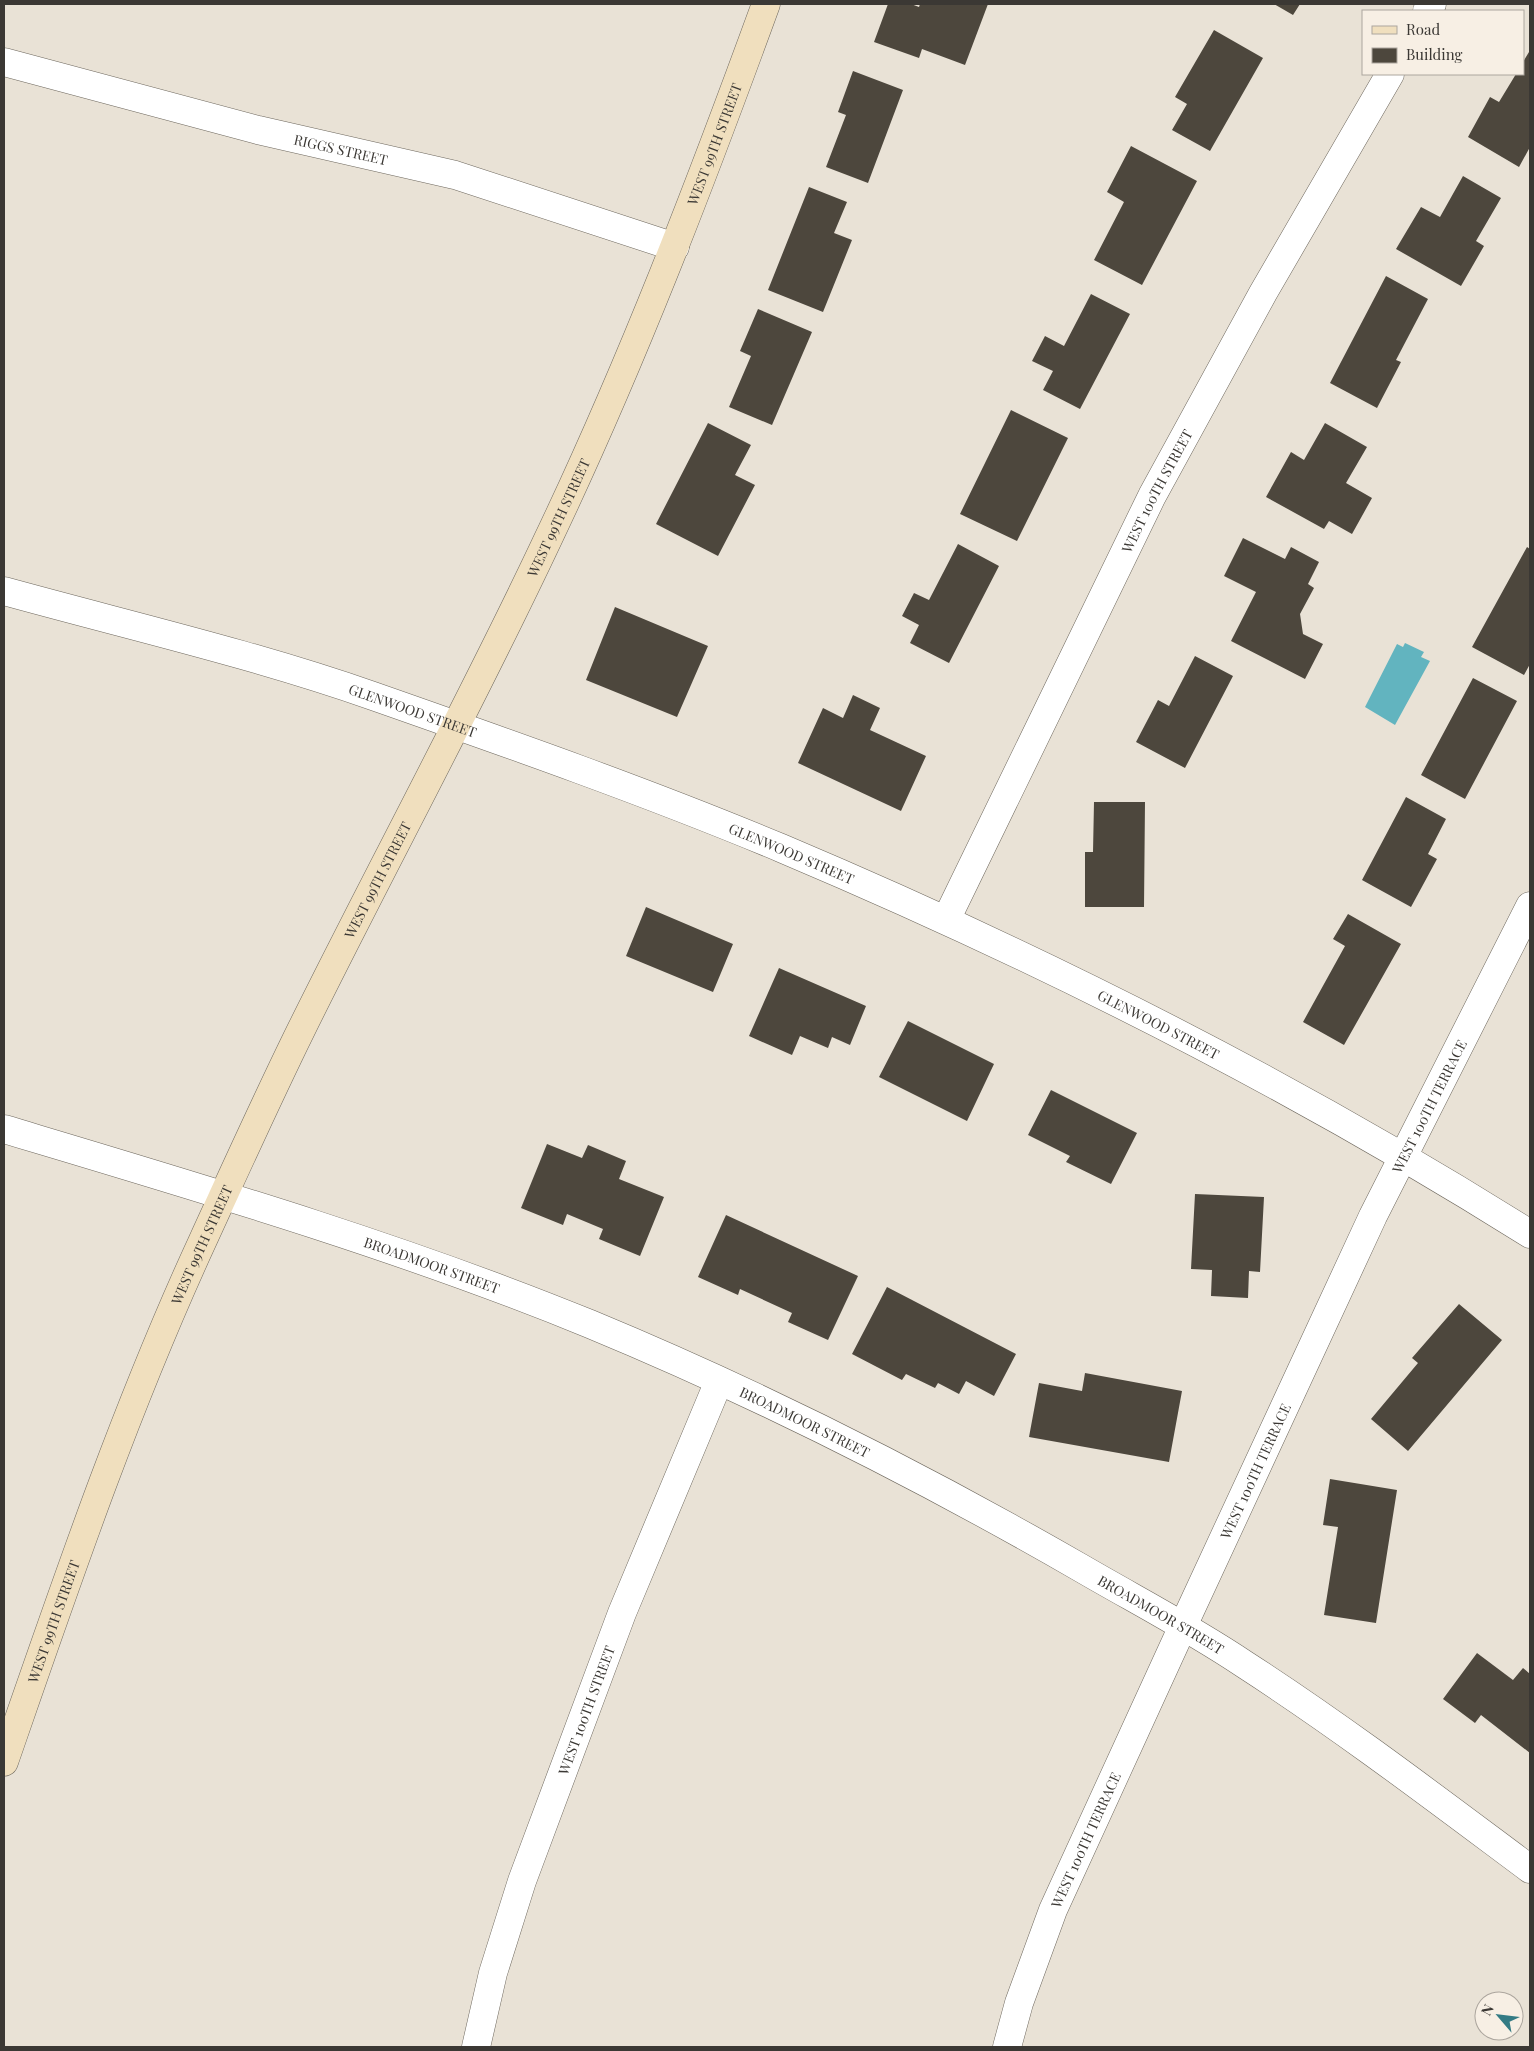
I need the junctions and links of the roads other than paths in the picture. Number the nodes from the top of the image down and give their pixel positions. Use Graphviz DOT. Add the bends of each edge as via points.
graph roads {
  1 [pos="766,4"];
  2 [pos="4,62"];
  3 [pos="1389,75"];
  4 [pos="675,247"];
  5 [pos="4,591"];
  6 [pos="455,726"];
  7 [pos="1530,906"];
  8 [pos="946,920"];
  9 [pos="4,1129"];
  10 [pos="1404,1157"];
  11 [pos="224,1195"];
  12 [pos="1530,1234"];
  13 [pos="719,1381"];
  14 [pos="1183,1626"];
  15 [pos="4,1762"];
  16 [pos="1530,1868"];
  17 [pos="476,2047"];
  18 [pos="1007,2047"];
  1 -- 4 [label="street, WEST 99TH STREET"];
  2 -- 4 [label="street, RIGGS STREET" via="258,130 455,175"];
  3 -- 8 [label="street, WEST 100TH STREET" via="1263,292 1152,496"];
  4 -- 6 [label="street, WEST 99TH STREET" via="550,536"];
  5 -- 6 [label="street, GLENWOOD STREET" via="262,662 371,695"];
  6 -- 8 [label="street, GLENWOOD STREET" via="592,774 778,847"];
  6 -- 11 [label="street, WEST 99TH STREET" via="299,1034"];
  7 -- 10 [label="street, WEST 100TH TERRACE"];
  8 -- 10 [label="street, GLENWOOD STREET" via="1129,1009 1348,1124"];
  9 -- 11 [label="street, BROADMOOR STREET"];
  10 -- 12 [label="street, GLENWOOD STREET"];
  10 -- 14 [label="street, WEST 100TH TERRACE" via="1373,1216"];
  11 -- 13 [label="street, BROADMOOR STREET" via="396,1251 588,1324"];
  11 -- 15 [label="street, WEST 99TH STREET" via="160,1342 79,1544"];
  13 -- 14 [label="street, BROADMOOR STREET" via="975,1507"];
  13 -- 17 [label="street, WEST 100TH STREET" via="622,1613 525,1872 493,1973"];
  14 -- 16 [label="street, BROADMOOR STREET" via="1322,1715"];
  14 -- 18 [label="street, WEST 100TH TERRACE" via="1053,1910 1019,2003"];
}
